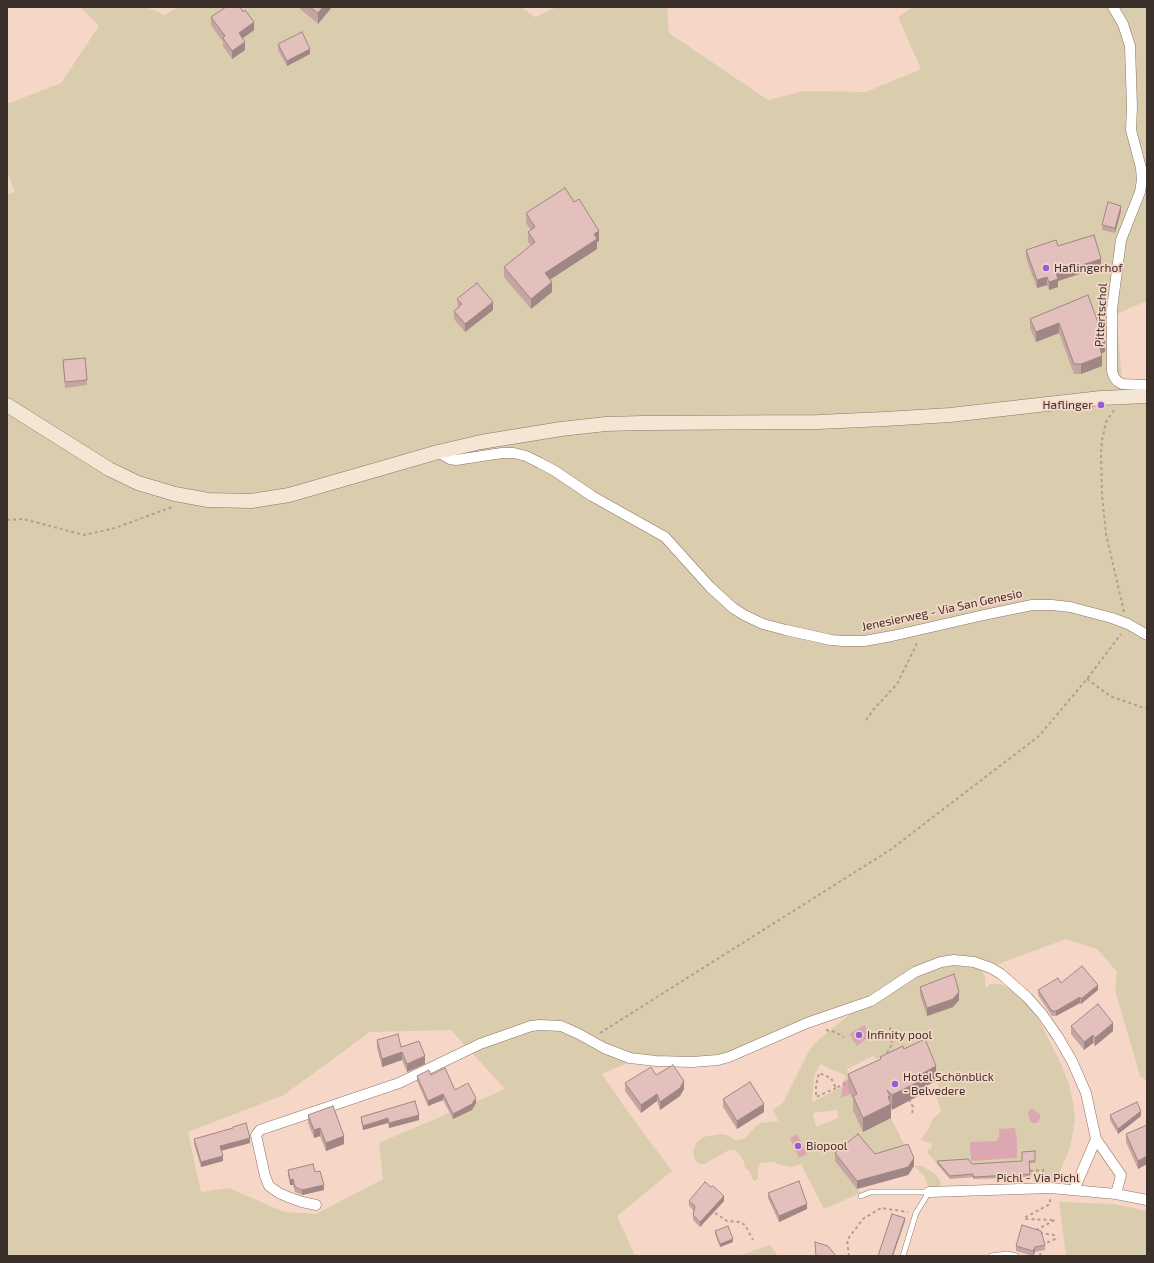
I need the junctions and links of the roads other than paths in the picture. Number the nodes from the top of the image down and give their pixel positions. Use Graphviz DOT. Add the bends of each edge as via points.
graph roads {
  1 [pos="1113,7"];
  2 [pos="1147,395"];
  3 [pos="7,405"];
  4 [pos="438,452"];
  5 [pos="1147,635"];
  6 [pos="1096,1139"];
  7 [pos="1074,1190"];
  8 [pos="929,1192"];
  9 [pos="1116,1194"];
  10 [pos="861,1196"];
  11 [pos="1147,1200"];
  12 [pos="316,1205"];
  13 [pos="903,1256"];
  14 [pos="991,1256"];
  15 [pos="1016,1256"];
  1 -- 2 [label="street, Pittertschol" via="1123,24 1130,46 1130,130 1142,180 1140,192 1121,240 1112,309 1112,371 1117,381 1122,384 1144,385"];
  2 -- 4 [label="main road" via="885,419 606,424 534,433"];
  3 -- 4 [label="main road" via="117,474 154,489 197,498 251,501 282,496"];
  4 -- 5 [label="street, Jenesierweg - Via San Genesio" via="456,460 514,453 545,465 592,496 665,537 710,587 733,608 764,624 808,636 864,641 1032,605 1052,604 1128,624"];
  6 -- 7 [label="street"];
  6 -- 9 [label="street" via="1120,1175"];
  6 -- 12 [label="street" via="1086,1093 1072,1061 1034,1005 1011,981 996,970 974,962 954,960 926,967 870,1001 807,1023 718,1060 692,1062 630,1058 561,1026 531,1026 480,1044 399,1084 260,1130 256,1135 269,1186 279,1193"];
  7 -- 8 [label="street, Pichl - Via Pichl" via="1050,1188"];
  7 -- 9 [label="street, Pichl - Via Pichl"];
  8 -- 10 [label="lane" via="871,1192"];
  8 -- 13 [label="lane" via="916,1212"];
  9 -- 11 [label="street, Pichl - Via Pichl"];
  14 -- 15 [label="lane"];
}
